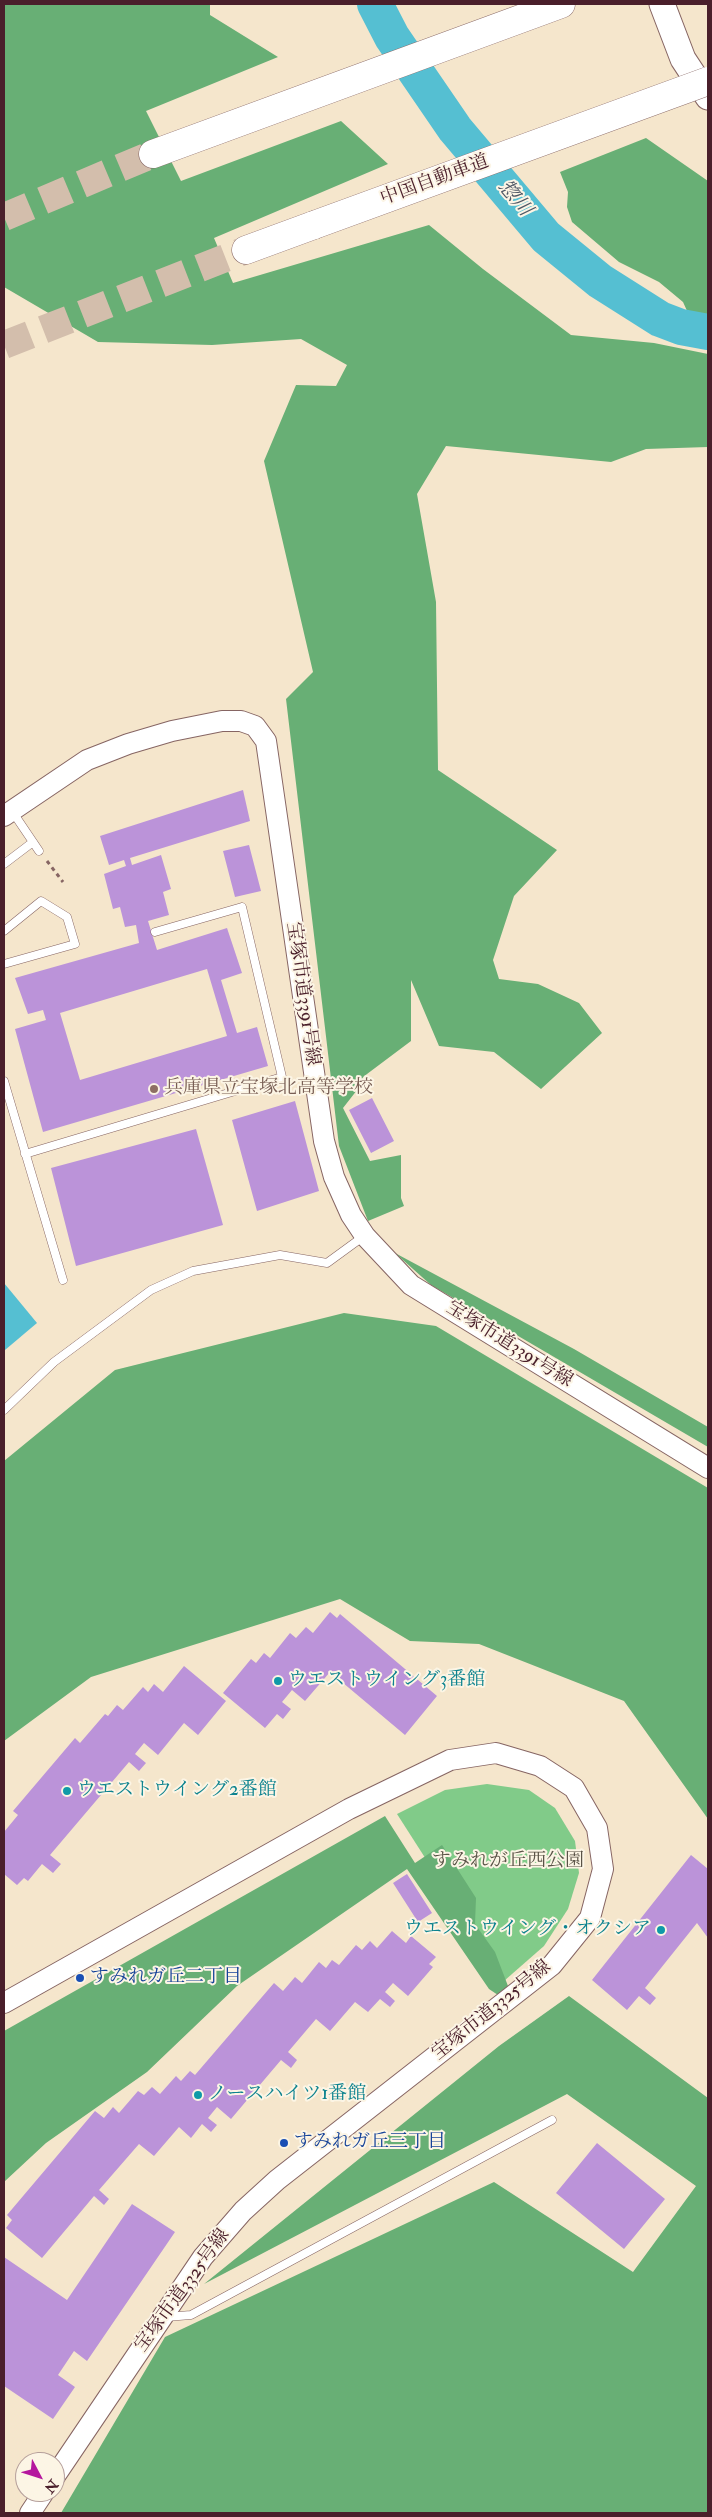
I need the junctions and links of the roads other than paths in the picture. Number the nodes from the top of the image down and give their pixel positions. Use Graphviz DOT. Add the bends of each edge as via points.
graph roads {
  1 [pos="561,4"];
  2 [pos="662,4"];
  3 [pos="708,81"];
  4 [pos="708,97"];
  5 [pos="154,154"];
  6 [pos="246,250"];
  7 [pos="8,814"];
  8 [pos="33,842"];
  9 [pos="39,851"];
  10 [pos="4,864"];
  11 [pos="4,930"];
  12 [pos="156,932"];
  13 [pos="4,964"];
  14 [pos="4,1081"];
  15 [pos="25,1154"];
  16 [pos="364,1236"];
  17 [pos="63,1280"];
  18 [pos="4,1410"];
  19 [pos="708,1468"];
  20 [pos="4,2003"];
  21 [pos="552,2120"];
  22 [pos="163,2317"];
  23 [pos="65,2461"];
  24 [pos="37,2502"];
  25 [pos="30,2513"];
  1 -- 5 [label="highway"];
  2 -- 4 [label="main road" via="683,58"];
  3 -- 6 [label="highway, 中国自動車道, bridge"];
  7 -- 8 [label="lane"];
  7 -- 16 [label="street, 宝塚市道3391号線" via="87,760 128,744 222,720 256,726 266,741 324,1140 334,1177 350,1215"];
  8 -- 9 [label="lane"];
  8 -- 10 [label="lane"];
  11 -- 13 [label="lane" via="41,901 67,917 75,944"];
  12 -- 15 [label="lane" via="242,907 282,1077"];
  14 -- 15 [label="lane"];
  15 -- 17 [label="lane"];
  16 -- 18 [label="lane" via="326,1262 280,1256 193,1271 152,1290 54,1362"];
  16 -- 19 [label="street, 宝塚市道3391号線" via="411,1285"];
  20 -- 22 [label="street, 宝塚市道3325号線" via="349,1809 450,1760 496,1753 540,1766 574,1788 597,1828 603,1870 590,1918 552,1965 277,2180 243,2211 203,2257"];
  21 -- 22 [label="lane" via="191,2315"];
  22 -- 23 [label="street, 宝塚市道3325号線"];
  24 -- 25 [label="street"];
}
